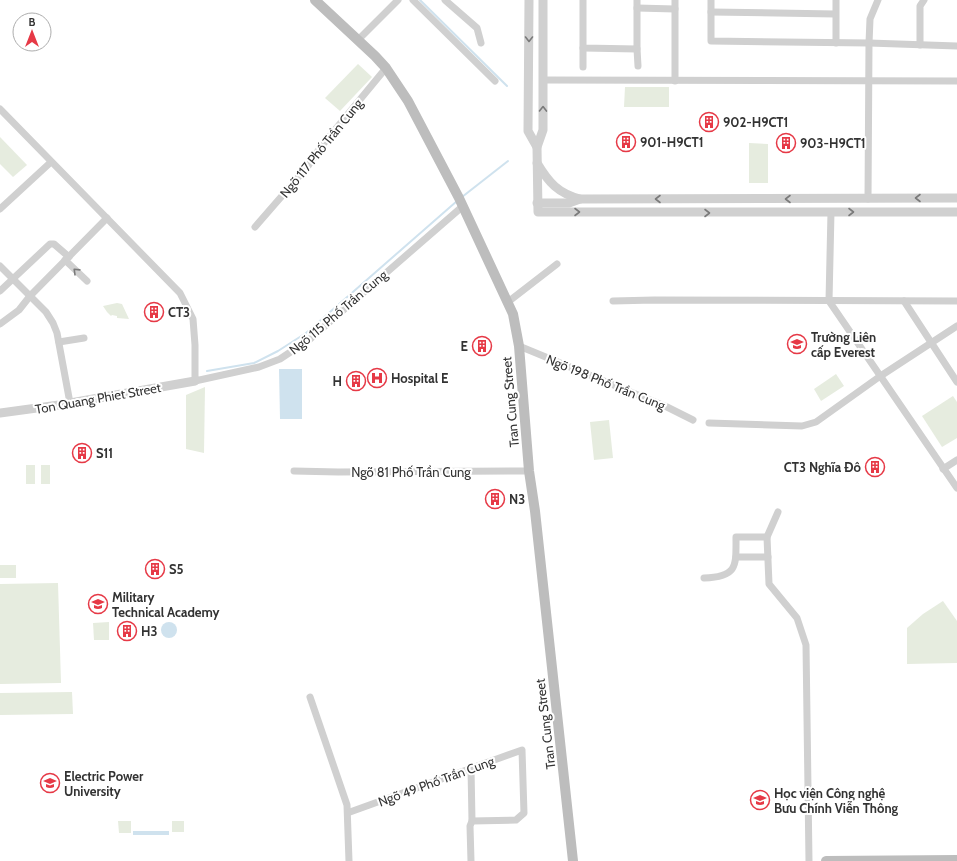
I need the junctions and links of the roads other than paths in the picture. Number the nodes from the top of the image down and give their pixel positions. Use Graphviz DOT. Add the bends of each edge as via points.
graph roads {
  1 [pos="315,0"];
  2 [pos="398,0"];
  3 [pos="413,0"];
  4 [pos="445,0"];
  5 [pos="529,0"];
  6 [pos="543,0"];
  7 [pos="583,0"];
  8 [pos="637,0"];
  9 [pos="675,0"];
  10 [pos="711,0"];
  11 [pos="836,0"];
  12 [pos="878,0"];
  13 [pos="924,0"];
  14 [pos="637,8"];
  15 [pos="675,8"];
  16 [pos="711,12"];
  17 [pos="835,14"];
  18 [pos="358,40"];
  19 [pos="481,43"];
  20 [pos="836,43"];
  21 [pos="869,43"];
  22 [pos="920,45"];
  23 [pos="957,46"];
  24 [pos="583,48"];
  25 [pos="637,49"];
  26 [pos="638,66"];
  27 [pos="583,67"];
  28 [pos="386,68"];
  29 [pos="544,80"];
  30 [pos="495,81"];
  31 [pos="675,81"];
  32 [pos="868,81"];
  33 [pos="957,81"];
  34 [pos="0,109"];
  35 [pos="537,146"];
  36 [pos="51,162"];
  37 [pos="537,162"];
  38 [pos="957,198"];
  39 [pos="580,199"];
  40 [pos="868,199"];
  41 [pos="461,203"];
  42 [pos="537,203"];
  43 [pos="0,209"];
  44 [pos="831,212"];
  45 [pos="957,212"];
  46 [pos="107,218"];
  47 [pos="255,227"];
  48 [pos="67,258"];
  49 [pos="557,264"];
  50 [pos="0,266"];
  51 [pos="13,279"];
  52 [pos="86,281"];
  53 [pos="0,291"];
  54 [pos="30,296"];
  55 [pos="613,301"];
  56 [pos="829,301"];
  57 [pos="904,301"];
  58 [pos="957,301"];
  59 [pos="508,302"];
  60 [pos="0,324"];
  61 [pos="957,326"];
  62 [pos="84,338"];
  63 [pos="59,342"];
  64 [pos="931,343"];
  65 [pos="519,346"];
  66 [pos="879,377"];
  67 [pos="195,381"];
  68 [pos="957,382"];
  69 [pos="70,403"];
  70 [pos="0,413"];
  71 [pos="693,420"];
  72 [pos="709,423"];
  73 [pos="957,460"];
  74 [pos="944,469"];
  75 [pos="294,471"];
  76 [pos="529,471"];
  77 [pos="955,480"];
  78 [pos="957,488"];
  79 [pos="778,512"];
  80 [pos="767,537"];
  81 [pos="736,557"];
  82 [pos="768,557"];
  83 [pos="704,578"];
  84 [pos="310,697"];
  85 [pos="471,768"];
  86 [pos="350,812"];
  87 [pos="472,821"];
  88 [pos="957,860"];
  89 [pos="348,861"];
  90 [pos="471,861"];
  91 [pos="573,861"];
  92 [pos="809,861"];
  93 [pos="826,861"];
  1 -- 18 [label="main road, Tran Cung Street"];
  2 -- 18 [label="street"];
  3 -- 30 [label="street"];
  4 -- 19 [label="street" via="477,28"];
  5 -- 35 [label="street, one-way" via="528,131"];
  6 -- 29 [label="street"];
  7 -- 24 [label="street"];
  8 -- 14 [label="street"];
  9 -- 15 [label="street"];
  10 -- 16 [label="street"];
  11 -- 17 [label="street"];
  12 -- 21 [label="street" via="870,19"];
  13 -- 22 [label="street" via="920,6"];
  14 -- 15 [label="street"];
  14 -- 25 [label="street"];
  15 -- 31 [label="street"];
  16 -- 17 [label="street"];
  16 -- 20 [label="street" via="711,41"];
  17 -- 20 [label="street"];
  18 -- 28 [label="main road, Tran Cung Street"];
  20 -- 21 [label="street"];
  21 -- 22 [label="street"];
  21 -- 32 [label="street"];
  22 -- 23 [label="street"];
  24 -- 25 [label="street"];
  24 -- 27 [label="street"];
  25 -- 26 [label="street"];
  28 -- 41 [label="main road, Tran Cung Street" via="408,101"];
  28 -- 47 [label="street, Ngõ 117 Phố Trần Cung" via="308,166"];
  29 -- 31 [label="street"];
  35 -- 29 [label="street, one-way" via="543,130"];
  31 -- 32 [label="street"];
  32 -- 33 [label="street"];
  32 -- 40 [label="street"];
  34 -- 36 [label="street"];
  35 -- 37 [label="street"];
  36 -- 43 [label="street"];
  36 -- 46 [label="street"];
  37 -- 39 [label="street" via="549,182 570,196"];
  37 -- 42 [label="street"];
  38 -- 40 [label="street, one-way"];
  40 -- 39 [label="street, one-way"];
  39 -- 42 [label="street" via="569,203"];
  41 -- 59 [label="main road, Tran Cung Street"];
  41 -- 67 [label="street, Ngõ 115 Phố Trần Cung" via="310,338 280,359 259,367"];
  42 -- 44 [label="street, one-way" via="538,212"];
  44 -- 45 [label="street, one-way"];
  44 -- 56 [label="street"];
  46 -- 48 [label="street"];
  46 -- 67 [label="street" via="180,294 193,319"];
  48 -- 51 [label="street" via="54,244 50,244"];
  52 -- 48 [label="street, one-way"];
  48 -- 54 [label="street"];
  49 -- 59 [label="street"];
  50 -- 51 [label="street"];
  51 -- 53 [label="street"];
  51 -- 54 [label="street"];
  54 -- 60 [label="street" via="19,310"];
  54 -- 63 [label="street" via="53,322"];
  55 -- 56 [label="street"];
  56 -- 57 [label="street"];
  56 -- 66 [label="street"];
  57 -- 58 [label="street"];
  57 -- 64 [label="street"];
  59 -- 65 [label="main road, Tran Cung Street"];
  61 -- 64 [label="street"];
  62 -- 63 [label="street"];
  63 -- 69 [label="street"];
  64 -- 66 [label="street"];
  64 -- 68 [label="street"];
  65 -- 71 [label="street, Ngõ 198 Phố Trần Cung"];
  65 -- 76 [label="main road, Tran Cung Street"];
  66 -- 72 [label="street" via="816,422 802,426"];
  66 -- 74 [label="street"];
  67 -- 69 [label="street, Ton Quang Phiet Street"];
  69 -- 70 [label="street, Ton Quang Phiet Street"];
  73 -- 74 [label="street"];
  74 -- 77 [label="street"];
  75 -- 76 [label="street, Ngõ 81 Phố Trần Cung"];
  76 -- 91 [label="main road, Tran Cung Street"];
  77 -- 78 [label="street"];
  79 -- 80 [label="street"];
  80 -- 81 [label="street" via="736,537"];
  80 -- 82 [label="street"];
  81 -- 82 [label="street"];
  81 -- 83 [label="street" via="734,567 726,575"];
  82 -- 92 [label="street" via="769,584 793,612 806,645"];
  84 -- 89 [label="street" via="347,805"];
  85 -- 86 [label="street, Ngõ 49 Phố Trần Cung"];
  85 -- 87 [label="street"];
  85 -- 87 [label="street, Ngõ 49 Phố Trần Cung" via="522,750 524,813 516,820"];
  87 -- 90 [label="street"];
  88 -- 93 [label="main road"];
}
